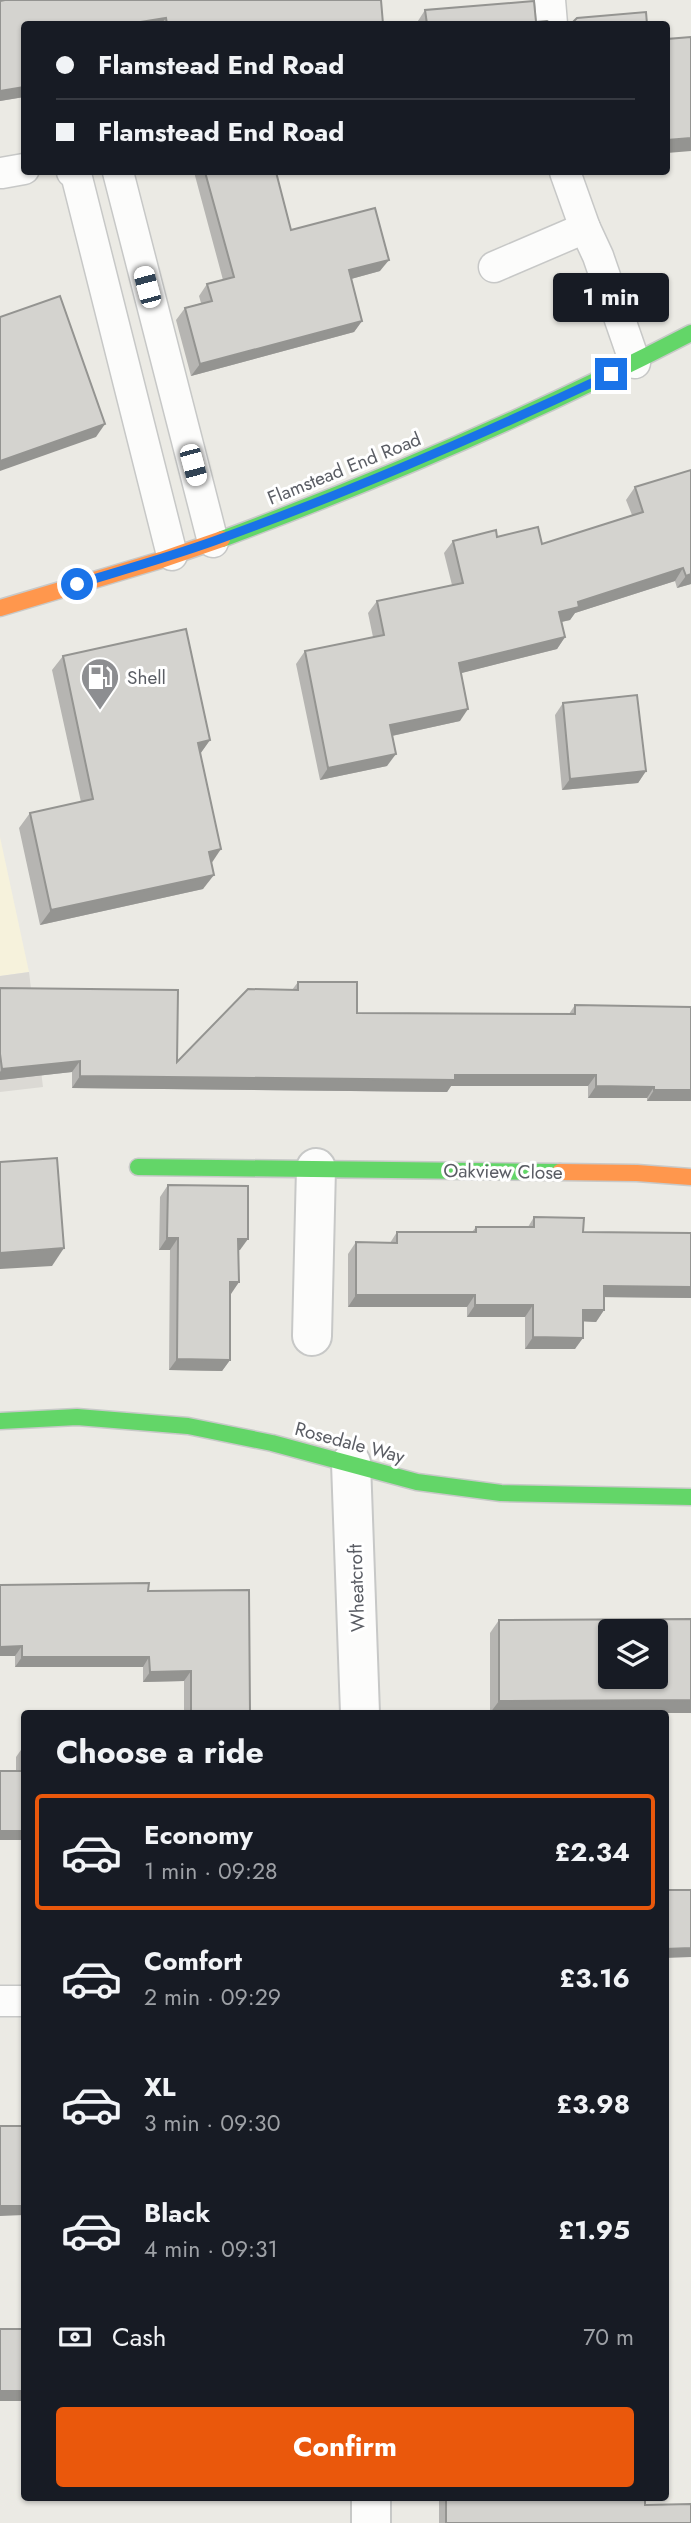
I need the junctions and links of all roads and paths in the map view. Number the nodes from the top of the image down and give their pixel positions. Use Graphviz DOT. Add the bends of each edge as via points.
graph roads {
  1 [pos="550,0"];
  2 [pos="552,21"];
  3 [pos="76,175"];
  4 [pos="119,175"];
  5 [pos="566,175"];
  6 [pos="584,228"];
  7 [pos="494,267"];
  8 [pos="691,333"];
  9 [pos="635,363"];
  10 [pos="213,542"];
  11 [pos="172,555"];
  12 [pos="0,608"];
  13 [pos="138,1167"];
  14 [pos="316,1168"];
  15 [pos="691,1177"];
  16 [pos="312,1336"];
  17 [pos="0,1420"];
  18 [pos="351,1464"];
  19 [pos="691,1497"];
  20 [pos="360,1710"];
  21 [pos="0,2001"];
  22 [pos="21,2001"];
  23 [pos="371,2501"];
  24 [pos="371,2523"];
  1 -- 2 [label="lane"];
  3 -- 11 [label="lane"];
  4 -- 10 [label="lane"];
  5 -- 6 [label="lane"];
  6 -- 7 [label="lane"];
  6 -- 9 [label="lane"];
  8 -- 9 [label="street, Flamstead End Road"];
  9 -- 10 [label="street, Flamstead End Road" via="494,429"];
  10 -- 11 [label="street, Flamstead End Road"];
  11 -- 12 [label="street, Flamstead End Road"];
  13 -- 14 [label="street, Oakview Close"];
  14 -- 15 [label="street, Oakview Close"];
  14 -- 16 [label="street"];
  17 -- 18 [label="street, Rosedale Way" via="77,1417 188,1426"];
  18 -- 19 [label="street, Rosedale Way" via="416,1482 500,1493"];
  18 -- 20 [label="street, Wheatcroft"];
  21 -- 22 [label="lane"];
  23 -- 24 [label="street"];
}
